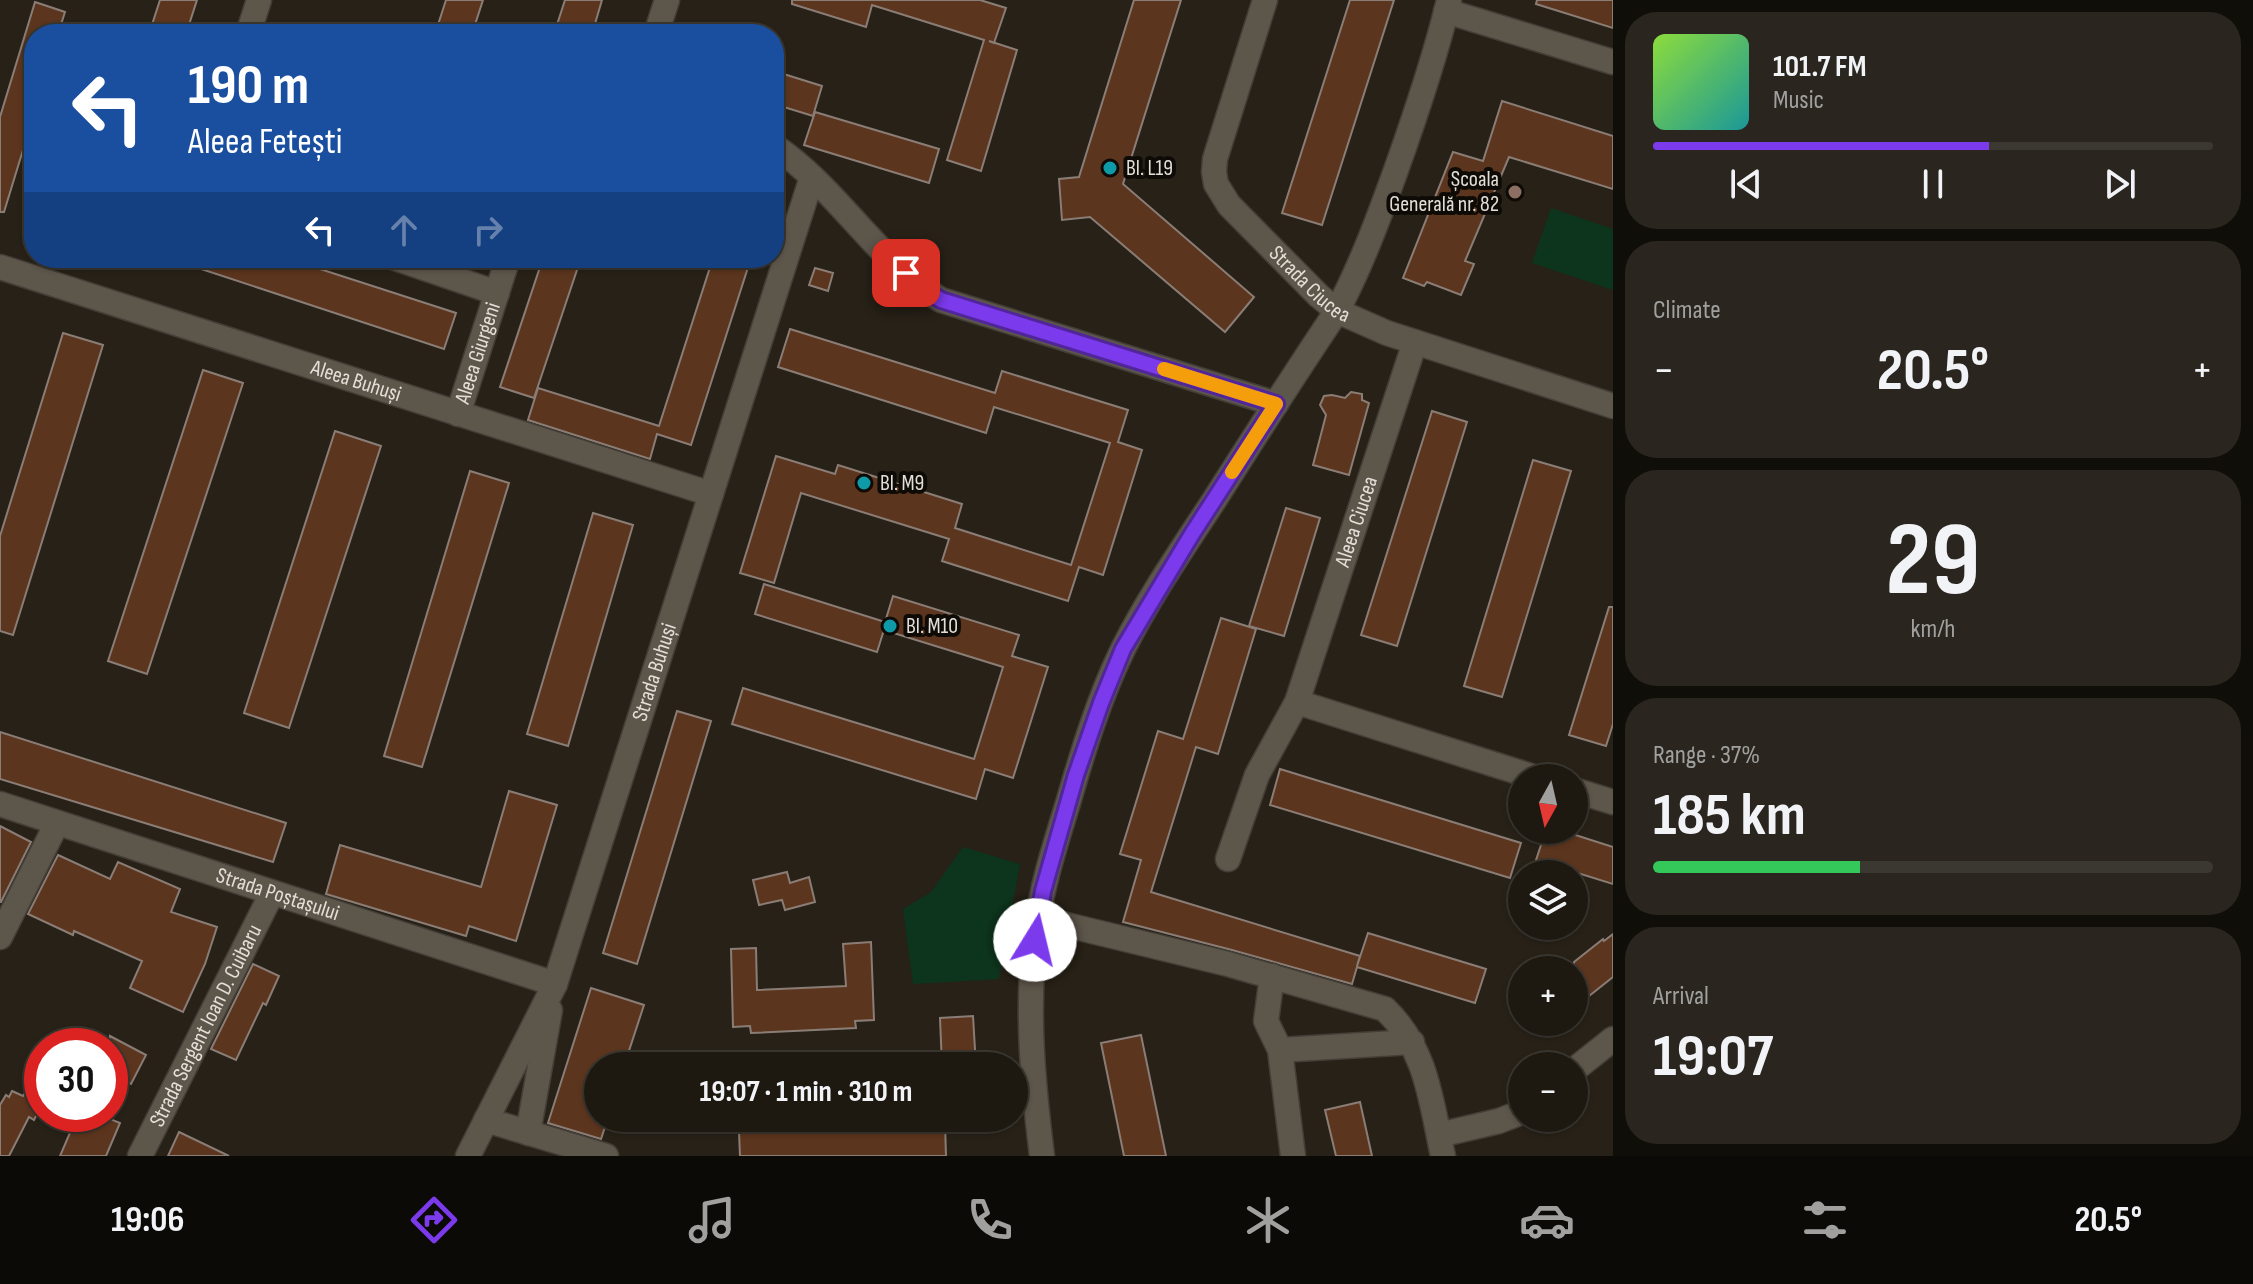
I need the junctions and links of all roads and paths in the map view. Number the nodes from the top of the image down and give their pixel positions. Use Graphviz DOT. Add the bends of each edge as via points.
graph roads {
  1 [pos="259,0"];
  2 [pos="667,0"];
  3 [pos="1265,0"];
  4 [pos="1448,6"];
  5 [pos="251,24"];
  6 [pos="659,24"];
  7 [pos="1613,62"];
  8 [pos="784,154"];
  9 [pos="812,177"];
  10 [pos="784,265"];
  11 [pos="0,267"];
  12 [pos="424,268"];
  13 [pos="505,268"];
  14 [pos="783,268"];
  15 [pos="497,293"];
  16 [pos="1337,311"];
  17 [pos="1415,342"];
  18 [pos="1276,404"];
  19 [pos="1613,406"];
  20 [pos="458,414"];
  21 [pos="711,494"];
  22 [pos="1297,702"];
  23 [pos="1508,769"];
  24 [pos="1588,794"];
  25 [pos="1613,802"];
  26 [pos="0,804"];
  27 [pos="57,823"];
  28 [pos="1228,859"];
  29 [pos="272,893"];
  30 [pos="1038,918"];
  31 [pos="0,937"];
  32 [pos="1272,976"];
  33 [pos="555,984"];
  34 [pos="1613,1039"];
  35 [pos="1412,1042"];
  36 [pos="1280,1050"];
  37 [pos="1588,1059"];
  38 [pos="1508,1117"];
  39 [pos="486,1120"];
  40 [pos="528,1133"];
  41 [pos="1441,1145"];
  42 [pos="140,1156"];
  43 [pos="468,1156"];
  44 [pos="606,1156"];
  45 [pos="1042,1156"];
  46 [pos="1293,1156"];
  1 -- 5 [label="street"];
  2 -- 6 [label="street"];
  3 -- 16 [label="street, Strada Ciucea" via="1218,146 1216,184 1229,205"];
  4 -- 7 [label="street"];
  4 -- 16 [label="street" via="1386,198"];
  8 -- 9 [label="street"];
  9 -- 10 [label="street, Strada Buhuși"];
  9 -- 18 [label="street" via="906,273 941,300"];
  11 -- 20 [label="street, Aleea Buhuși"];
  12 -- 15 [label="street, Aleea Giurgeni"];
  13 -- 15 [label="street, Aleea Giurgeni"];
  14 -- 21 [label="street, Strada Buhuși"];
  15 -- 20 [label="street, Aleea Giurgeni"];
  16 -- 17 [label="street, Strada Ciucea"];
  16 -- 18 [label="street"];
  17 -- 19 [label="street, Strada Ciucea"];
  17 -- 22 [label="street, Aleea Ciucea"];
  18 -- 30 [label="street" via="1123,649 1076,775"];
  20 -- 21 [label="street, Aleea Buhuși"];
  21 -- 33 [label="street, Strada Buhuși"];
  22 -- 23 [label="street"];
  22 -- 28 [label="street, Aleea Ciucea" via="1257,775"];
  24 -- 25 [label="street"];
  26 -- 27 [label="street, Strada Poștașului"];
  27 -- 29 [label="street, Strada Poștașului"];
  27 -- 31 [label="street"];
  29 -- 33 [label="street, Strada Poștașului"];
  29 -- 42 [label="street, Strada Sergent Ioan D. Cuibaru"];
  30 -- 32 [label="street"];
  30 -- 45 [label="street" via="1031,1020"];
  32 -- 35 [label="street" via="1385,1009"];
  32 -- 36 [label="street" via="1266,1021"];
  33 -- 39 [label="street, Strada Buhuși"];
  33 -- 40 [label="street"];
  34 -- 37 [label="street"];
  35 -- 36 [label="street"];
  35 -- 41 [label="street"];
  36 -- 46 [label="street"];
  38 -- 41 [label="street"];
  39 -- 40 [label="street"];
  39 -- 43 [label="street, Strada Buhuși"];
  40 -- 44 [label="street"];
}
